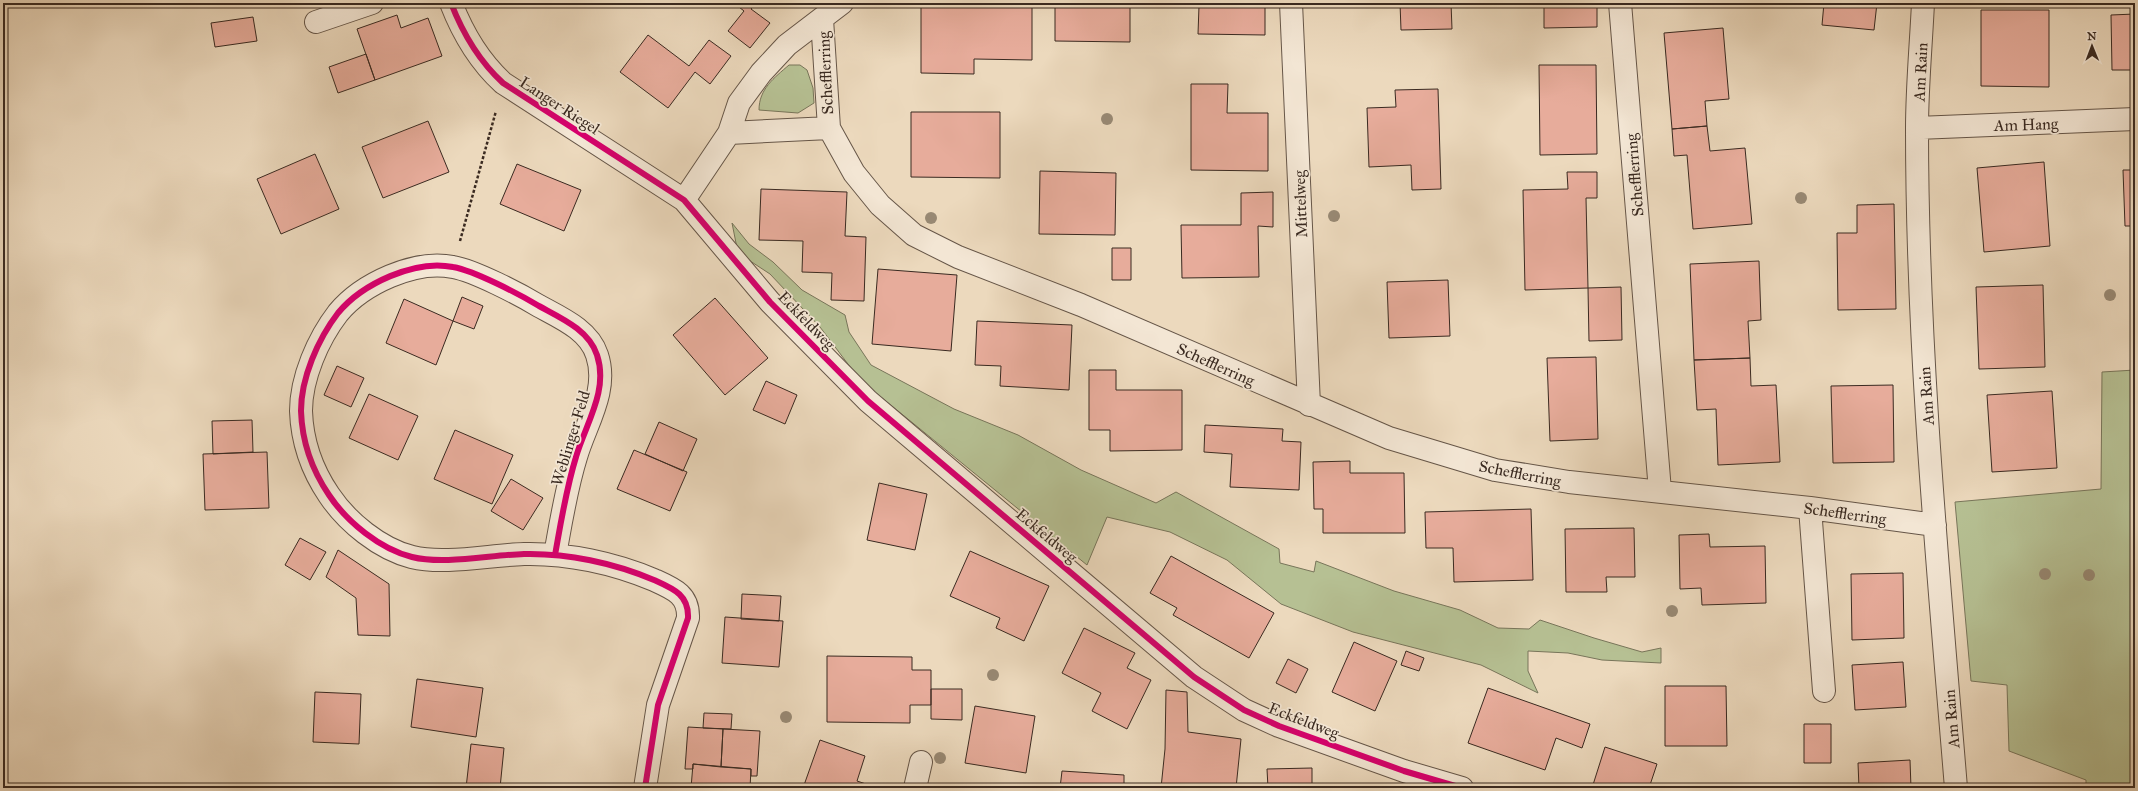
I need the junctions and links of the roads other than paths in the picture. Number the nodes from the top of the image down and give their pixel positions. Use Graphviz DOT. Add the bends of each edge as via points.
graph roads {
  1 [pos="372,3"];
  2 [pos="451,3"];
  3 [pos="842,3"];
  4 [pos="1291,3"];
  5 [pos="1620,3"];
  6 [pos="1923,3"];
  7 [pos="822,19"];
  8 [pos="316,22"];
  9 [pos="2135,119"];
  10 [pos="829,128"];
  11 [pos="1917,128"];
  12 [pos="729,133"];
  13 [pos="684,200"];
  14 [pos="1309,405"];
  15 [pos="1660,491"];
  16 [pos="1810,508"];
  17 [pos="1935,525"];
  18 [pos="555,555"];
  19 [pos="1824,691"];
  20 [pos="921,762"];
  21 [pos="645,788"];
  22 [pos="915,788"];
  23 [pos="1462,788"];
  24 [pos="1956,788"];
  1 -- 8 [label="street"];
  2 -- 13 [label="street, Langer Riegel" via="476,53 503,83"];
  3 -- 7 [label="street, Schefflerring"];
  4 -- 14 [label="street, Mittelweg"];
  5 -- 15 [label="street, Schefflerring"];
  6 -- 11 [label="street, Am Rain"];
  7 -- 10 [label="street, Schefflerring"];
  7 -- 12 [label="street, Schefflerring" via="788,45 761,73 739,103"];
  9 -- 11 [label="street, Am Hang"];
  10 -- 12 [label="street, Schefflerring"];
  10 -- 14 [label="street, Schefflerring" via="854,173 880,205 914,235 958,257 1081,305"];
  11 -- 17 [label="street, Am Rain" via="1922,329"];
  12 -- 13 [label="street, Schefflerring"];
  13 -- 23 [label="street, Eckfeldweg" via="770,302 868,401 1194,678 1244,710 1278,726 1404,771"];
  14 -- 15 [label="street, Schefflerring" via="1389,438 1495,470 1570,482"];
  15 -- 16 [label="street, Schefflerring"];
  16 -- 17 [label="street, Schefflerring"];
  16 -- 19 [label="street"];
  17 -- 24 [label="street, Am Rain"];
  18 -- 18 [label="street, Weblinger Feld" via="576,456 598,399 598,356 588,338 570,323 530,300 453,267 415,268 396,273 364,291 340,311 325,333 306,375 301,410 304,437 311,462 338,508 365,533 393,550 412,557 431,560 526,554"];
  18 -- 21 [label="street, Weblinger Feld" via="633,571 663,584 687,603 688,618 658,705"];
  20 -- 22 [label="street"];
}
